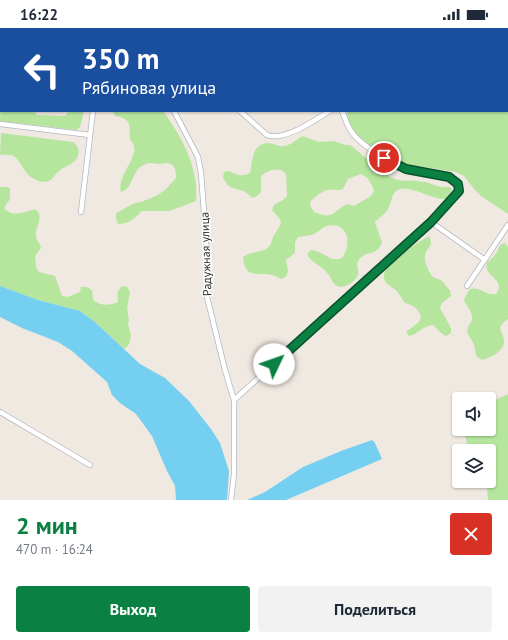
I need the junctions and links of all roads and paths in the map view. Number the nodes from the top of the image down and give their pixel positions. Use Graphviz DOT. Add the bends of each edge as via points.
graph roads {
  1 [pos="92,112"];
  2 [pos="176,112"];
  3 [pos="241,112"];
  4 [pos="328,112"];
  5 [pos="342,112"];
  6 [pos="0,124"];
  7 [pos="90,135"];
  8 [pos="81,212"];
  9 [pos="431,222"];
  10 [pos="508,225"];
  11 [pos="485,260"];
  12 [pos="468,286"];
  13 [pos="234,400"];
  14 [pos="0,412"];
  15 [pos="90,465"];
  16 [pos="231,500"];
  1 -- 7 [label="street"];
  2 -- 13 [label="street, Радужная улица" via="198,157 206,232 207,297"];
  3 -- 4 [label="street" via="272,138 287,134"];
  5 -- 9 [label="street" via="351,132 375,153 406,169 449,177 458,184 457,195"];
  6 -- 7 [label="street"];
  7 -- 8 [label="street"];
  9 -- 11 [label="street"];
  9 -- 13 [label="street"];
  10 -- 11 [label="street"];
  11 -- 12 [label="street"];
  13 -- 16 [label="street, Радужная улица" via="234,474"];
  14 -- 15 [label="street"];
}
